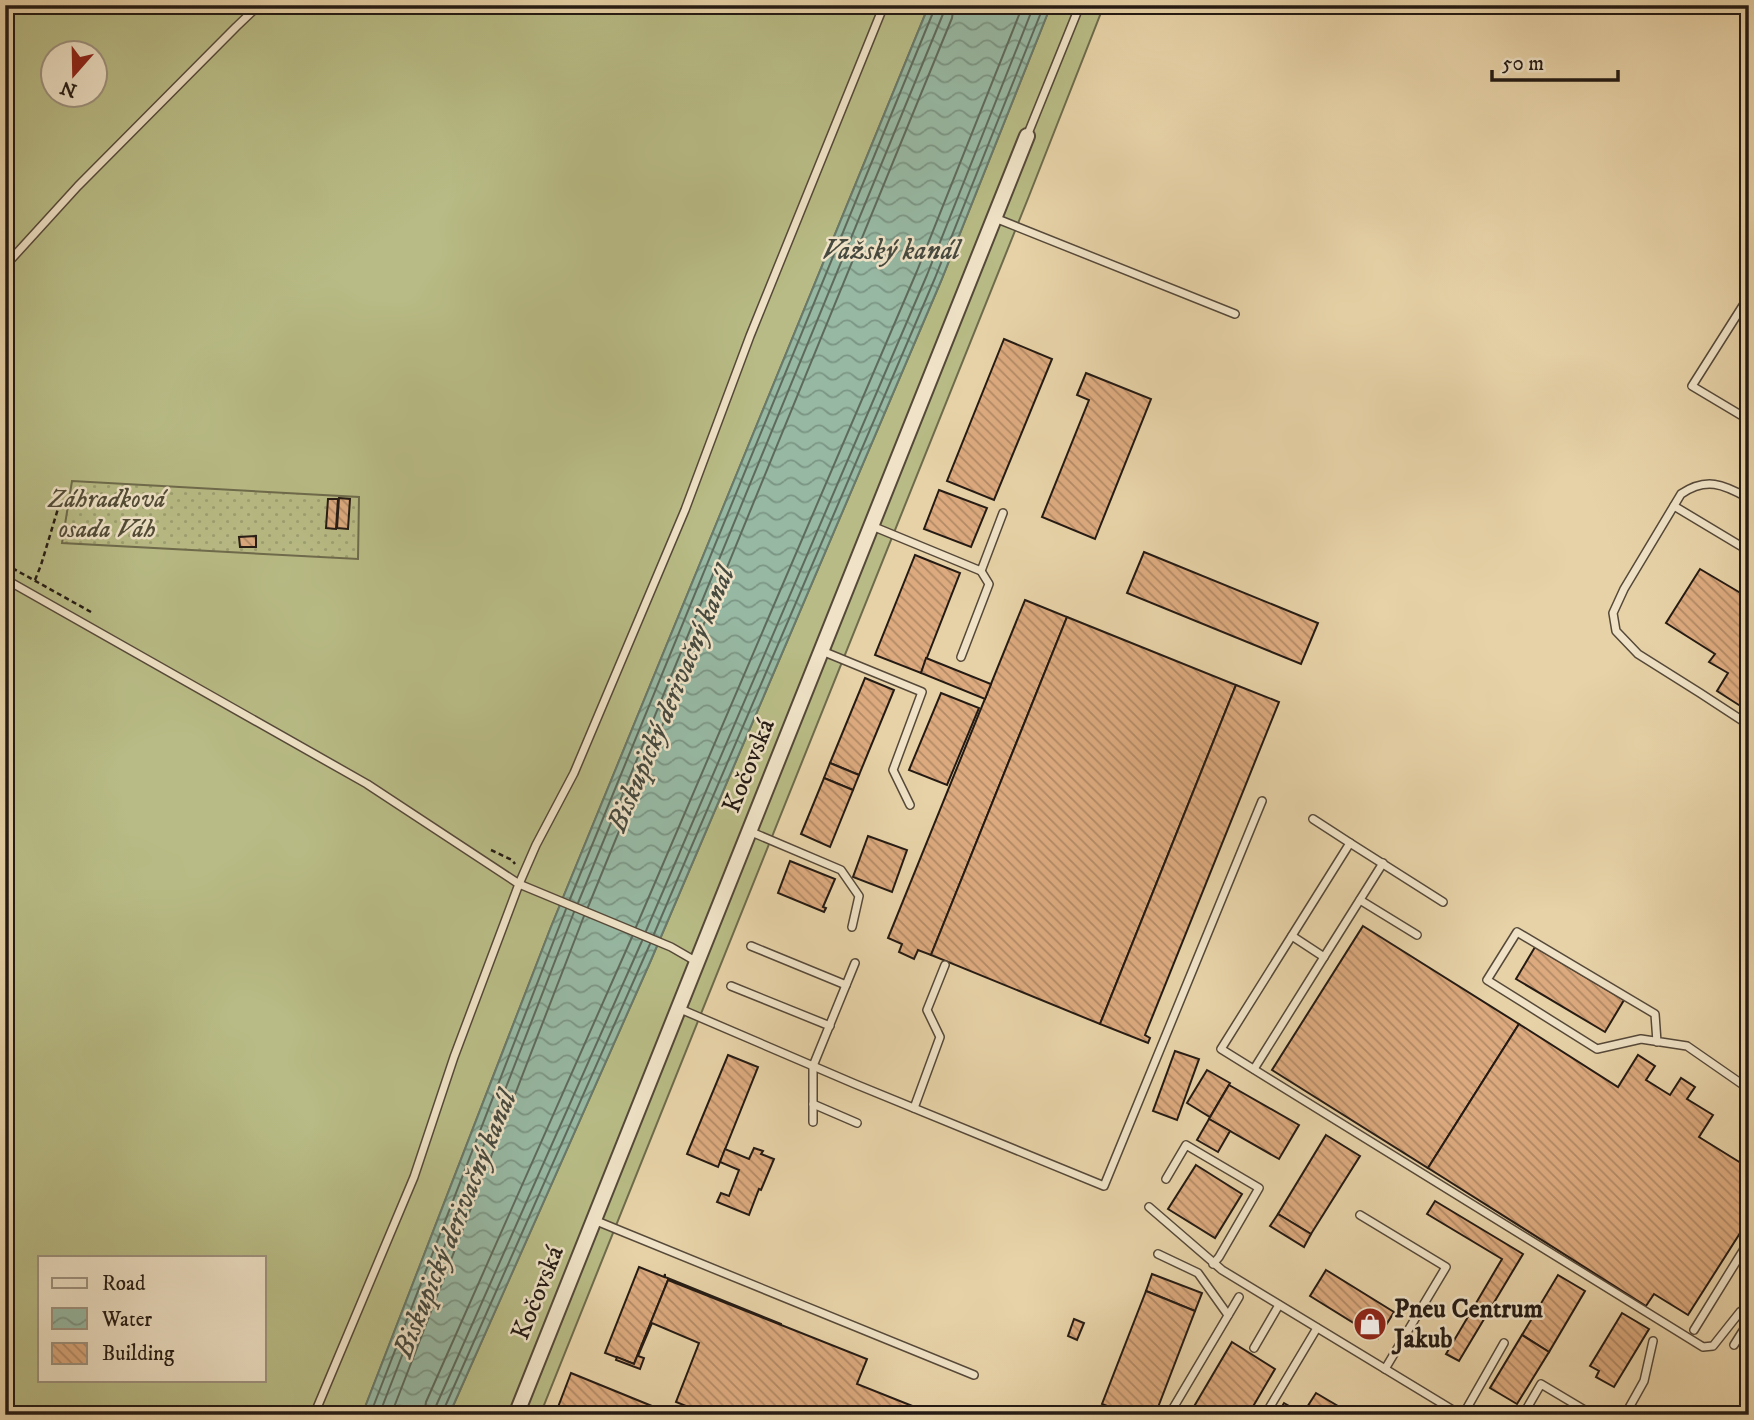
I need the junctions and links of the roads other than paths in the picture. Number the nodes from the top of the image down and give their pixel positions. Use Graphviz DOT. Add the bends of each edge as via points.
graph roads {
  1 [pos="259,5"];
  2 [pos="884,5"];
  3 [pos="1080,5"];
  4 [pos="1027,136"];
  5 [pos="994,218"];
  6 [pos="5,266"];
  7 [pos="1749,296"];
  8 [pos="1235,314"];
  9 [pos="1749,420"];
  10 [pos="1748,498"];
  11 [pos="1674,506"];
  12 [pos="1003,513"];
  13 [pos="871,526"];
  14 [pos="1749,551"];
  15 [pos="981,571"];
  16 [pos="5,579"];
  17 [pos="821,650"];
  18 [pos="961,657"];
  19 [pos="1749,725"];
  20 [pos="1262,801"];
  21 [pos="910,804"];
  22 [pos="1313,819"];
  23 [pos="749,831"];
  24 [pos="1350,843"];
  25 [pos="1383,863"];
  26 [pos="519,884"];
  27 [pos="1360,900"];
  28 [pos="1443,902"];
  29 [pos="852,927"];
  30 [pos="1417,935"];
  31 [pos="1292,936"];
  32 [pos="751,946"];
  33 [pos="1324,957"];
  34 [pos="698,962"];
  35 [pos="855,963"];
  36 [pos="945,965"];
  37 [pos="846,985"];
  38 [pos="731,986"];
  39 [pos="678,1008"];
  40 [pos="830,1026"];
  41 [pos="1657,1042"];
  42 [pos="813,1066"];
  43 [pos="1254,1069"];
  44 [pos="1749,1089"];
  45 [pos="813,1104"];
  46 [pos="914,1108"];
  47 [pos="813,1122"];
  48 [pos="857,1123"];
  49 [pos="1166,1179"];
  50 [pos="1149,1207"];
  51 [pos="1360,1215"];
  52 [pos="594,1220"];
  53 [pos="1749,1241"];
  54 [pos="1158,1254"];
  55 [pos="1213,1264"];
  56 [pos="1239,1297"];
  57 [pos="1279,1305"];
  58 [pos="1749,1307"];
  59 [pos="1228,1315"];
  60 [pos="1749,1321"];
  61 [pos="1317,1328"];
  62 [pos="1694,1330"];
  63 [pos="1653,1341"];
  64 [pos="1504,1343"];
  65 [pos="1734,1345"];
  66 [pos="1254,1348"];
  67 [pos="1385,1369"];
  68 [pos="974,1376"];
  69 [pos="314,1415"];
  70 [pos="516,1415"];
  71 [pos="1169,1415"];
  72 [pos="1265,1415"];
  73 [pos="1462,1415"];
  74 [pos="1523,1415"];
  75 [pos="1593,1415"];
  76 [pos="1625,1415"];
  1 -- 6 [label="lane"];
  2 -- 26 [label="lane" via="685,510 574,773"];
  3 -- 4 [label="lane"];
  4 -- 5 [label="street, Kočovská"];
  5 -- 8 [label="lane"];
  5 -- 13 [label="street, Kočovská"];
  7 -- 9 [label="lane" via="1692,386"];
  10 -- 11 [label="lane" via="1705,483 1681,494"];
  11 -- 14 [label="lane"];
  11 -- 19 [label="lane" via="1624,589 1613,613 1616,631 1638,654"];
  12 -- 15 [label="lane"];
  13 -- 15 [label="lane"];
  13 -- 17 [label="street, Kočovská"];
  15 -- 18 [label="lane" via="989,584"];
  16 -- 26 [label="lane" via="367,784"];
  17 -- 21 [label="lane" via="922,692 892,770"];
  17 -- 23 [label="street, Kočovská"];
  20 -- 46 [label="lane" via="1104,1186"];
  22 -- 24 [label="lane"];
  23 -- 29 [label="lane" via="841,870 859,896"];
  23 -- 34 [label="street, Kočovská"];
  24 -- 25 [label="lane"];
  24 -- 31 [label="lane"];
  25 -- 27 [label="lane"];
  25 -- 28 [label="lane"];
  26 -- 34 [label="lane"];
  26 -- 69 [label="lane" via="414,1177"];
  27 -- 30 [label="lane"];
  27 -- 33 [label="lane"];
  31 -- 33 [label="lane"];
  31 -- 43 [label="lane" via="1222,1049"];
  32 -- 37 [label="lane"];
  33 -- 43 [label="lane"];
  34 -- 39 [label="street, Kočovská"];
  35 -- 37 [label="lane"];
  36 -- 46 [label="lane" via="927,1010 940,1037"];
  37 -- 40 [label="lane"];
  38 -- 40 [label="lane"];
  39 -- 42 [label="lane"];
  39 -- 52 [label="street, Kočovská"];
  40 -- 42 [label="lane"];
  41 -- 41 [label="lane" via="1641,1039 1597,1049 1487,980 1517,932 1655,1014"];
  41 -- 44 [label="lane" via="1687,1046"];
  42 -- 45 [label="lane"];
  42 -- 46 [label="lane"];
  43 -- 58 [label="lane" via="1703,1347 1713,1346"];
  45 -- 47 [label="lane"];
  45 -- 48 [label="lane"];
  49 -- 55 [label="lane" via="1186,1145 1259,1188"];
  50 -- 55 [label="lane"];
  51 -- 67 [label="lane" via="1446,1267"];
  52 -- 68 [label="lane"];
  52 -- 70 [label="street, Kočovská"];
  53 -- 62 [label="lane"];
  54 -- 59 [label="lane" via="1198,1273"];
  55 -- 57 [label="lane"];
  56 -- 59 [label="lane"];
  57 -- 61 [label="lane"];
  57 -- 66 [label="lane"];
  59 -- 71 [label="lane"];
  60 -- 65 [label="lane"];
  61 -- 67 [label="lane"];
  61 -- 72 [label="lane"];
  63 -- 76 [label="lane" via="1644,1381"];
  64 -- 73 [label="lane"];
  67 -- 73 [label="lane"];
  74 -- 75 [label="lane" via="1541,1384"];
}
